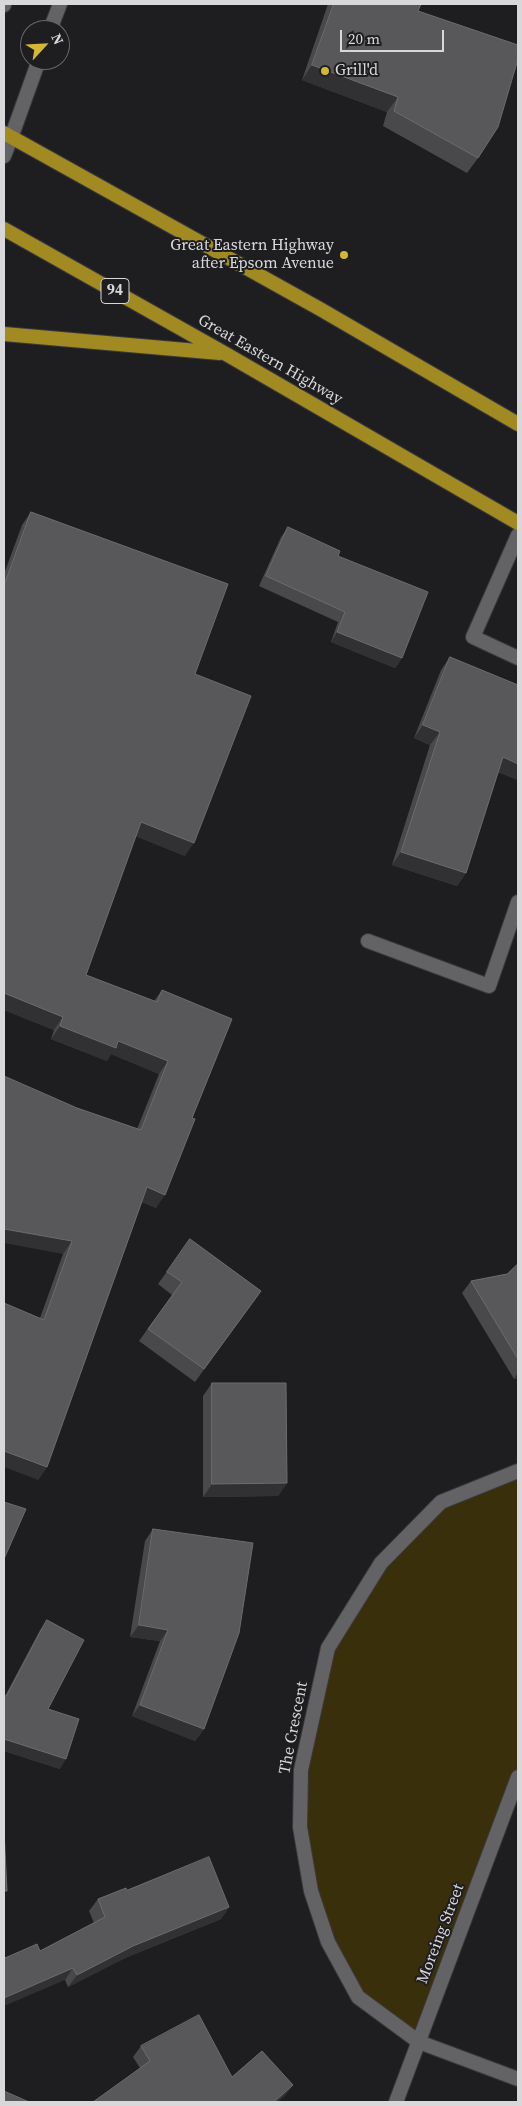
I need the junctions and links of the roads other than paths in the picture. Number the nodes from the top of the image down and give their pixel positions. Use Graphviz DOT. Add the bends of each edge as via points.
graph roads {
  1 [pos="60,4"];
  2 [pos="54,20"];
  3 [pos="35,70"];
  4 [pos="7,135"];
  5 [pos="4,156"];
  6 [pos="4,228"];
  7 [pos="4,334"];
  8 [pos="226,354"];
  9 [pos="518,424"];
  10 [pos="518,523"];
  11 [pos="518,535"];
  12 [pos="518,658"];
  13 [pos="518,902"];
  14 [pos="368,941"];
  15 [pos="518,1471"];
  16 [pos="518,1778"];
  17 [pos="419,2042"];
  18 [pos="518,2079"];
  19 [pos="396,2102"];
  1 -- 2 [label="street"];
  3 -- 4 [label="street"];
  4 -- 5 [label="street"];
  4 -- 9 [label="highway" via="312,304"];
  6 -- 8 [label="highway, Great Eastern Highway / 94"];
  7 -- 8 [label="highway"];
  8 -- 10 [label="highway, Great Eastern Highway / 94"];
  11 -- 12 [label="street" via="473,637"];
  13 -- 14 [label="street" via="489,986"];
  15 -- 17 [label="street, The Crescent" via="441,1502 381,1563 328,1648 301,1770 300,1827 311,1891 328,1942 358,1997"];
  16 -- 17 [label="street, Moreing Street"];
  17 -- 18 [label="street, The Crescent"];
  17 -- 19 [label="street, Moreing Street"];
}
